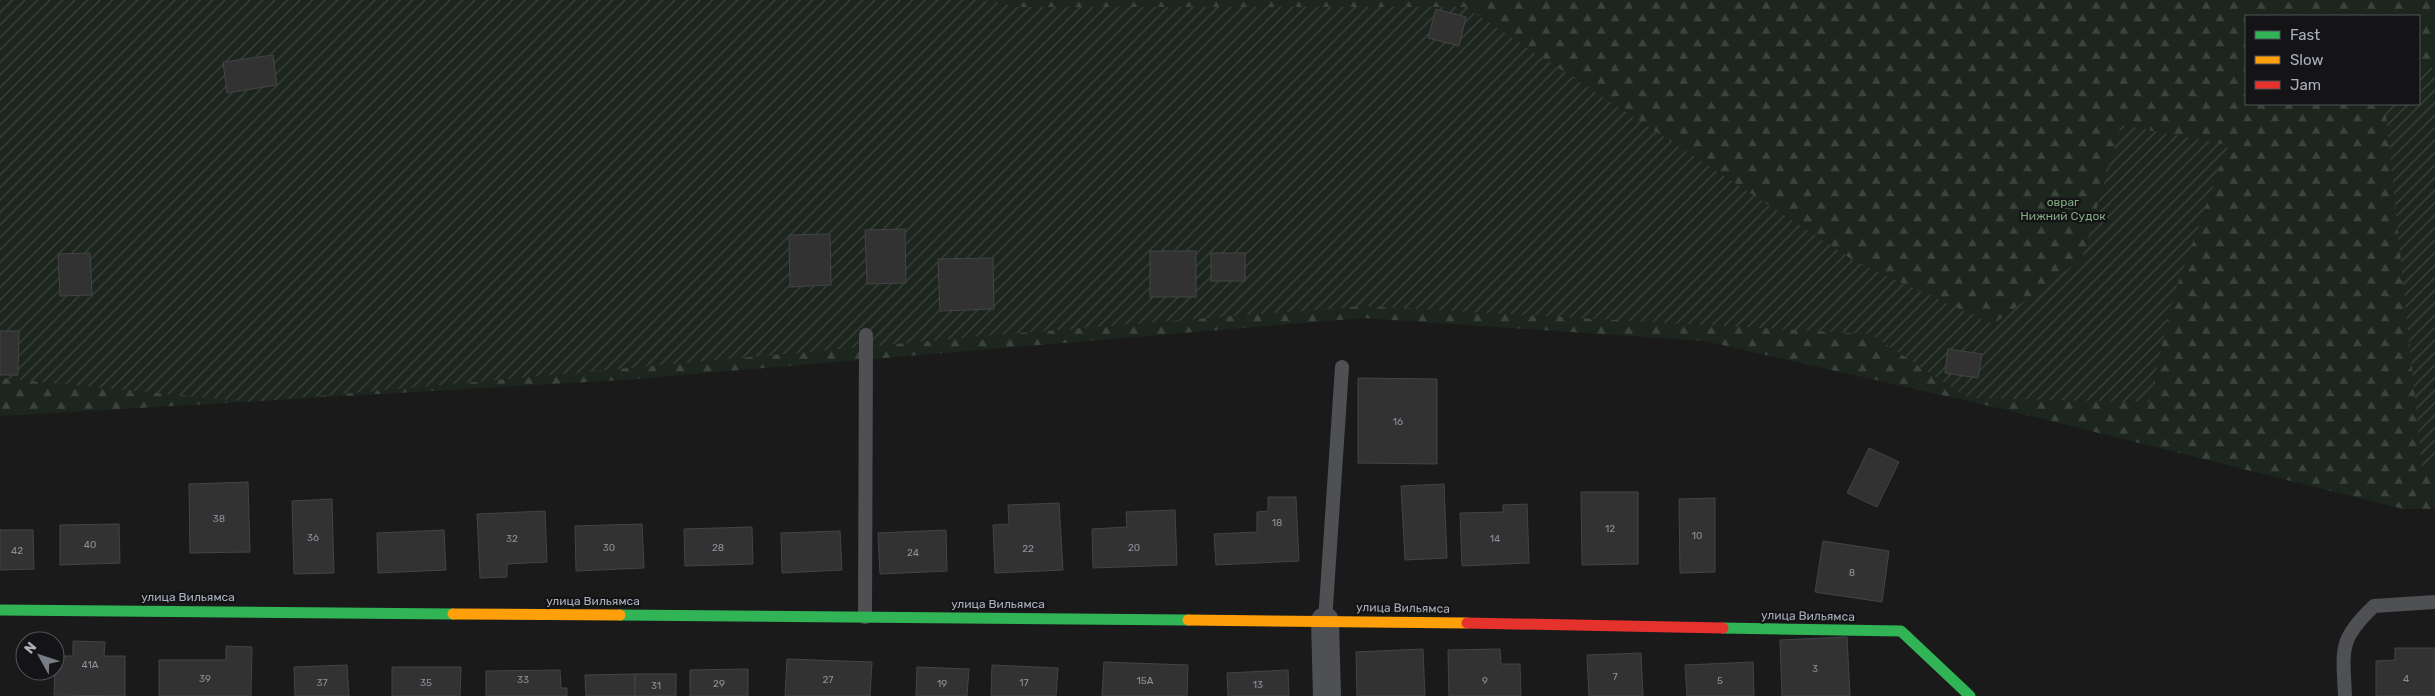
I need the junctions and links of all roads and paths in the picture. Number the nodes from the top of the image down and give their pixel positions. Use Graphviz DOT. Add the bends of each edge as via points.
graph roads {
  1 [pos="866,336"];
  2 [pos="1342,367"];
  3 [pos="2435,602"];
  4 [pos="0,610"];
  5 [pos="865,617"];
  6 [pos="1325,621"];
  7 [pos="1327,696"];
  8 [pos="1970,696"];
  9 [pos="2344,696"];
  1 -- 5 [label="lane"];
  2 -- 6 [label="lane"];
  3 -- 9 [label="lane" via="2374,606 2356,623 2343,648"];
  4 -- 5 [label="street, улица Вильямса"];
  5 -- 6 [label="street, улица Вильямса"];
  6 -- 7 [label="street"];
  6 -- 8 [label="street, улица Вильямса" via="1901,632"];
}
